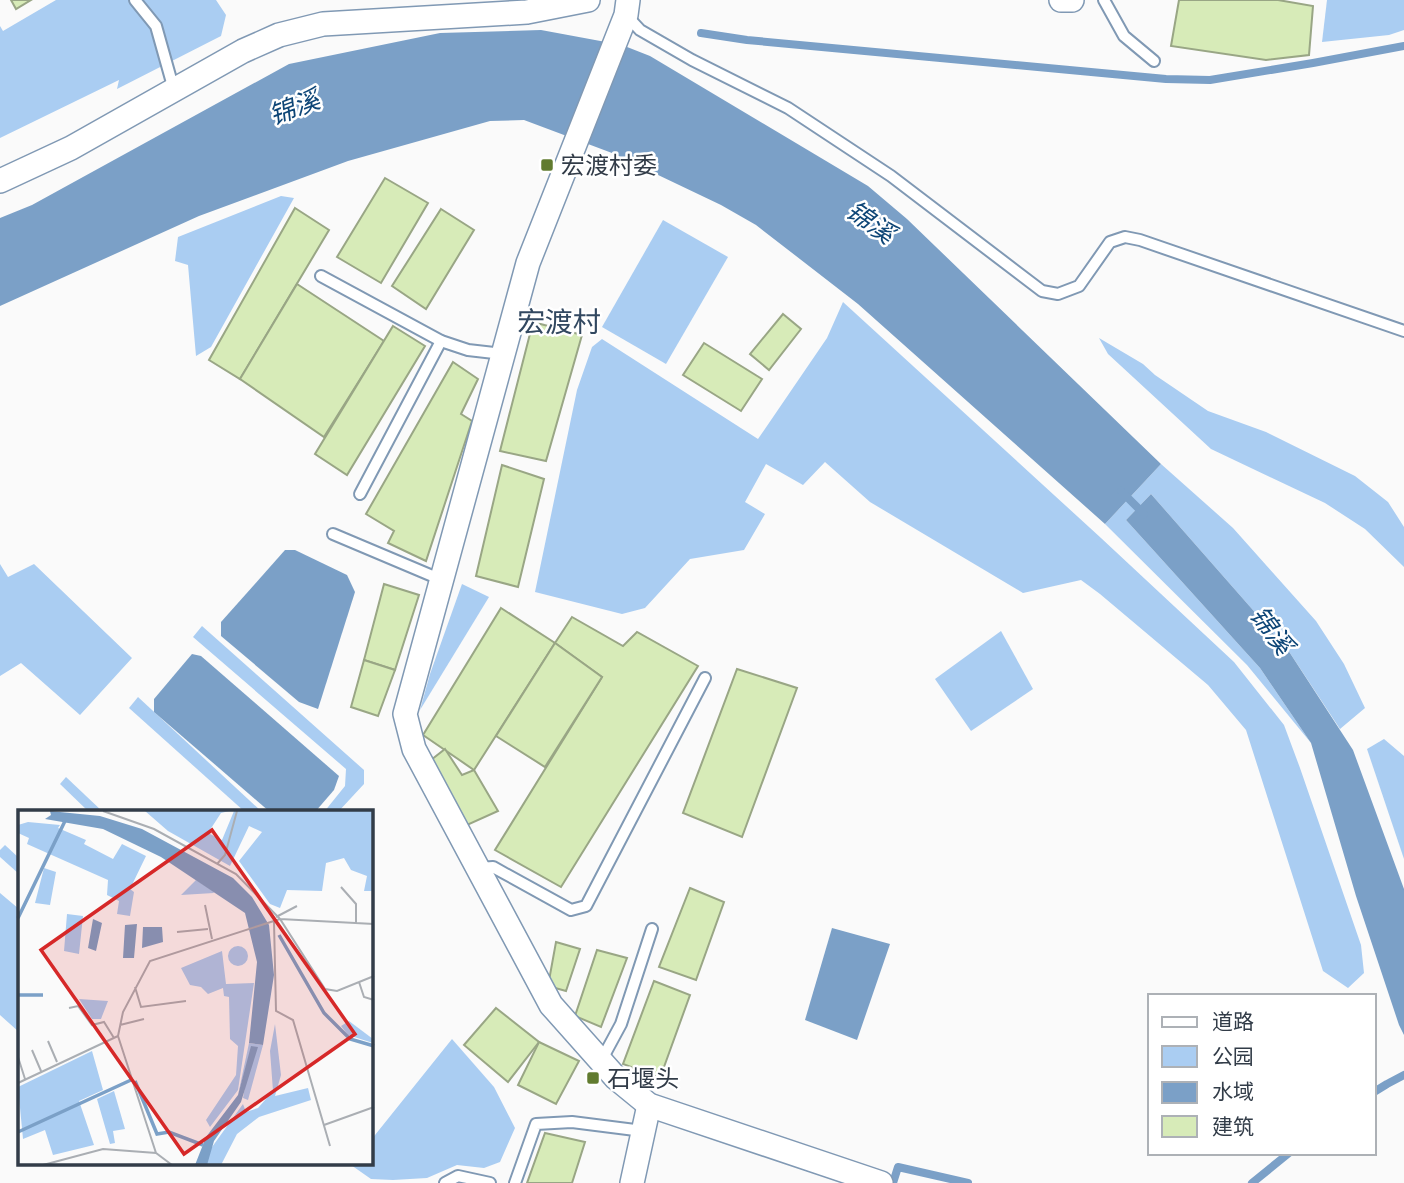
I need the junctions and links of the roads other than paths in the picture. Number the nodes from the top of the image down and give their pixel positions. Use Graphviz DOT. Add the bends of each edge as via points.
graph roads {
  1 [pos="135,0"];
  2 [pos="588,0"];
  3 [pos="1061,0"];
  4 [pos="1072,0"];
  5 [pos="1104,0"];
  6 [pos="627,7"];
  7 [pos="1154,61"];
  8 [pos="174,90"];
  9 [pos="0,181"];
  10 [pos="321,276"];
  11 [pos="1404,331"];
  12 [pos="441,341"];
  13 [pos="503,354"];
  14 [pos="360,494"];
  15 [pos="333,534"];
  16 [pos="442,580"];
  17 [pos="705,678"];
  18 [pos="478,868"];
  19 [pos="652,929"];
  20 [pos="601,1061"];
  21 [pos="649,1105"];
  22 [pos="643,1131"];
  23 [pos="444,1183"];
  24 [pos="490,1183"];
  25 [pos="515,1183"];
  26 [pos="632,1183"];
  27 [pos="881,1183"];
  1 -- 8 [label="lane" via="156,26"];
  2 -- 8 [label="street" via="527,12 323,24 243,51"];
  3 -- 4 [label="street"];
  5 -- 7 [label="lane" via="1124,36"];
  6 -- 11 [label="lane" via="640,30 788,108 891,176 1042,291 1058,294 1079,286 1110,242 1125,237"];
  6 -- 13 [label="street" via="528,263"];
  8 -- 9 [label="street" via="71,148"];
  10 -- 12 [label="lane"];
  12 -- 13 [label="lane"];
  12 -- 14 [label="lane"];
  13 -- 16 [label="street"];
  15 -- 16 [label="lane"];
  16 -- 18 [label="street" via="405,714 414,748"];
  17 -- 18 [label="lane" via="586,906 571,910 492,867"];
  18 -- 20 [label="street" via="551,1005"];
  19 -- 20 [label="lane" via="621,1024"];
  20 -- 21 [label="street"];
  21 -- 22 [label="street"];
  21 -- 27 [label="street"];
  22 -- 25 [label="lane" via="572,1122 536,1124"];
  22 -- 26 [label="street"];
  23 -- 24 [label="lane" via="458,1177"];
}
